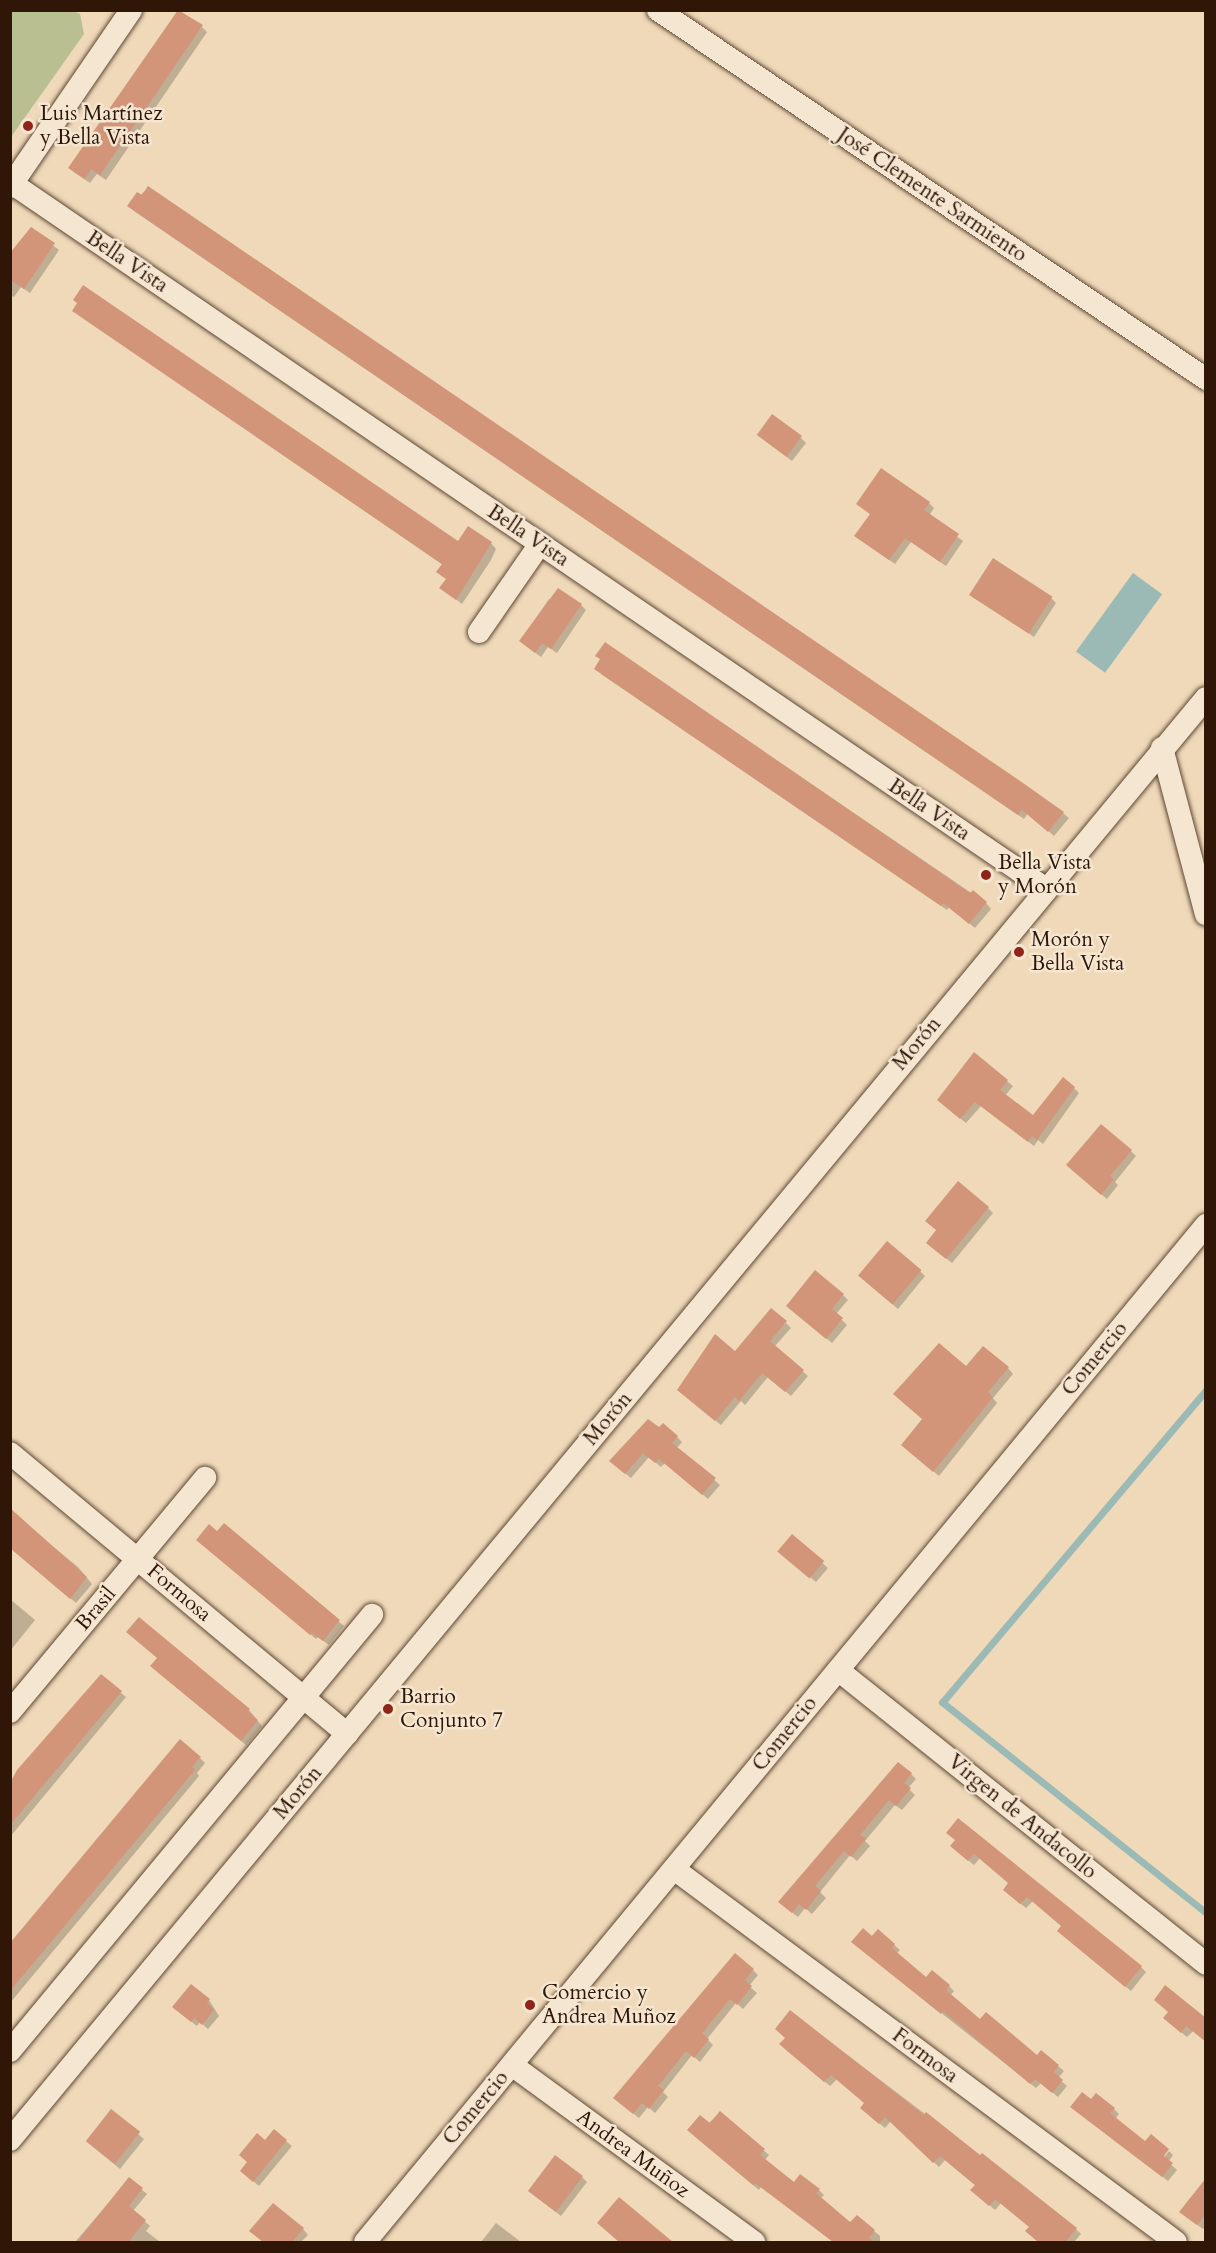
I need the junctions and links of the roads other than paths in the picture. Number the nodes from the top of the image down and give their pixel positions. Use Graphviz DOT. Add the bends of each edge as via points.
graph roads {
  1 [pos="658,10"];
  2 [pos="126,12"];
  3 [pos="11,184"];
  4 [pos="1206,379"];
  5 [pos="540,544"];
  6 [pos="479,632"];
  7 [pos="1206,698"];
  8 [pos="1162,748"];
  9 [pos="1046,889"];
  10 [pos="1206,914"];
  11 [pos="1206,1225"];
  12 [pos="10,1453"];
  13 [pos="205,1478"];
  14 [pos="138,1559"];
  15 [pos="372,1615"];
  16 [pos="838,1670"];
  17 [pos="304,1697"];
  18 [pos="10,1712"];
  19 [pos="347,1734"];
  20 [pos="674,1869"];
  21 [pos="1206,1964"];
  22 [pos="10,2051"];
  23 [pos="512,2065"];
  24 [pos="10,2140"];
  25 [pos="366,2242"];
  26 [pos="754,2242"];
  27 [pos="1176,2242"];
  1 -- 4 [label="street, José Clemente Sarmiento"];
  2 -- 3 [label="street"];
  3 -- 5 [label="street, Bella Vista"];
  5 -- 6 [label="street"];
  5 -- 9 [label="street, Bella Vista"];
  7 -- 8 [label="street, Morón"];
  8 -- 9 [label="street, Morón"];
  8 -- 10 [label="street"];
  9 -- 19 [label="street, Morón"];
  11 -- 16 [label="street, Comercio"];
  12 -- 14 [label="street, Formosa"];
  13 -- 14 [label="street, Brasil"];
  14 -- 17 [label="street, Formosa"];
  14 -- 18 [label="street, Brasil"];
  15 -- 17 [label="street"];
  16 -- 20 [label="street, Comercio"];
  16 -- 21 [label="street, Virgen de Andacollo"];
  17 -- 19 [label="street, Formosa"];
  17 -- 22 [label="street"];
  19 -- 24 [label="street, Morón"];
  20 -- 23 [label="street, Comercio"];
  20 -- 27 [label="street, Formosa"];
  23 -- 25 [label="street, Comercio"];
  23 -- 26 [label="street, Andrea Muñoz"];
}
